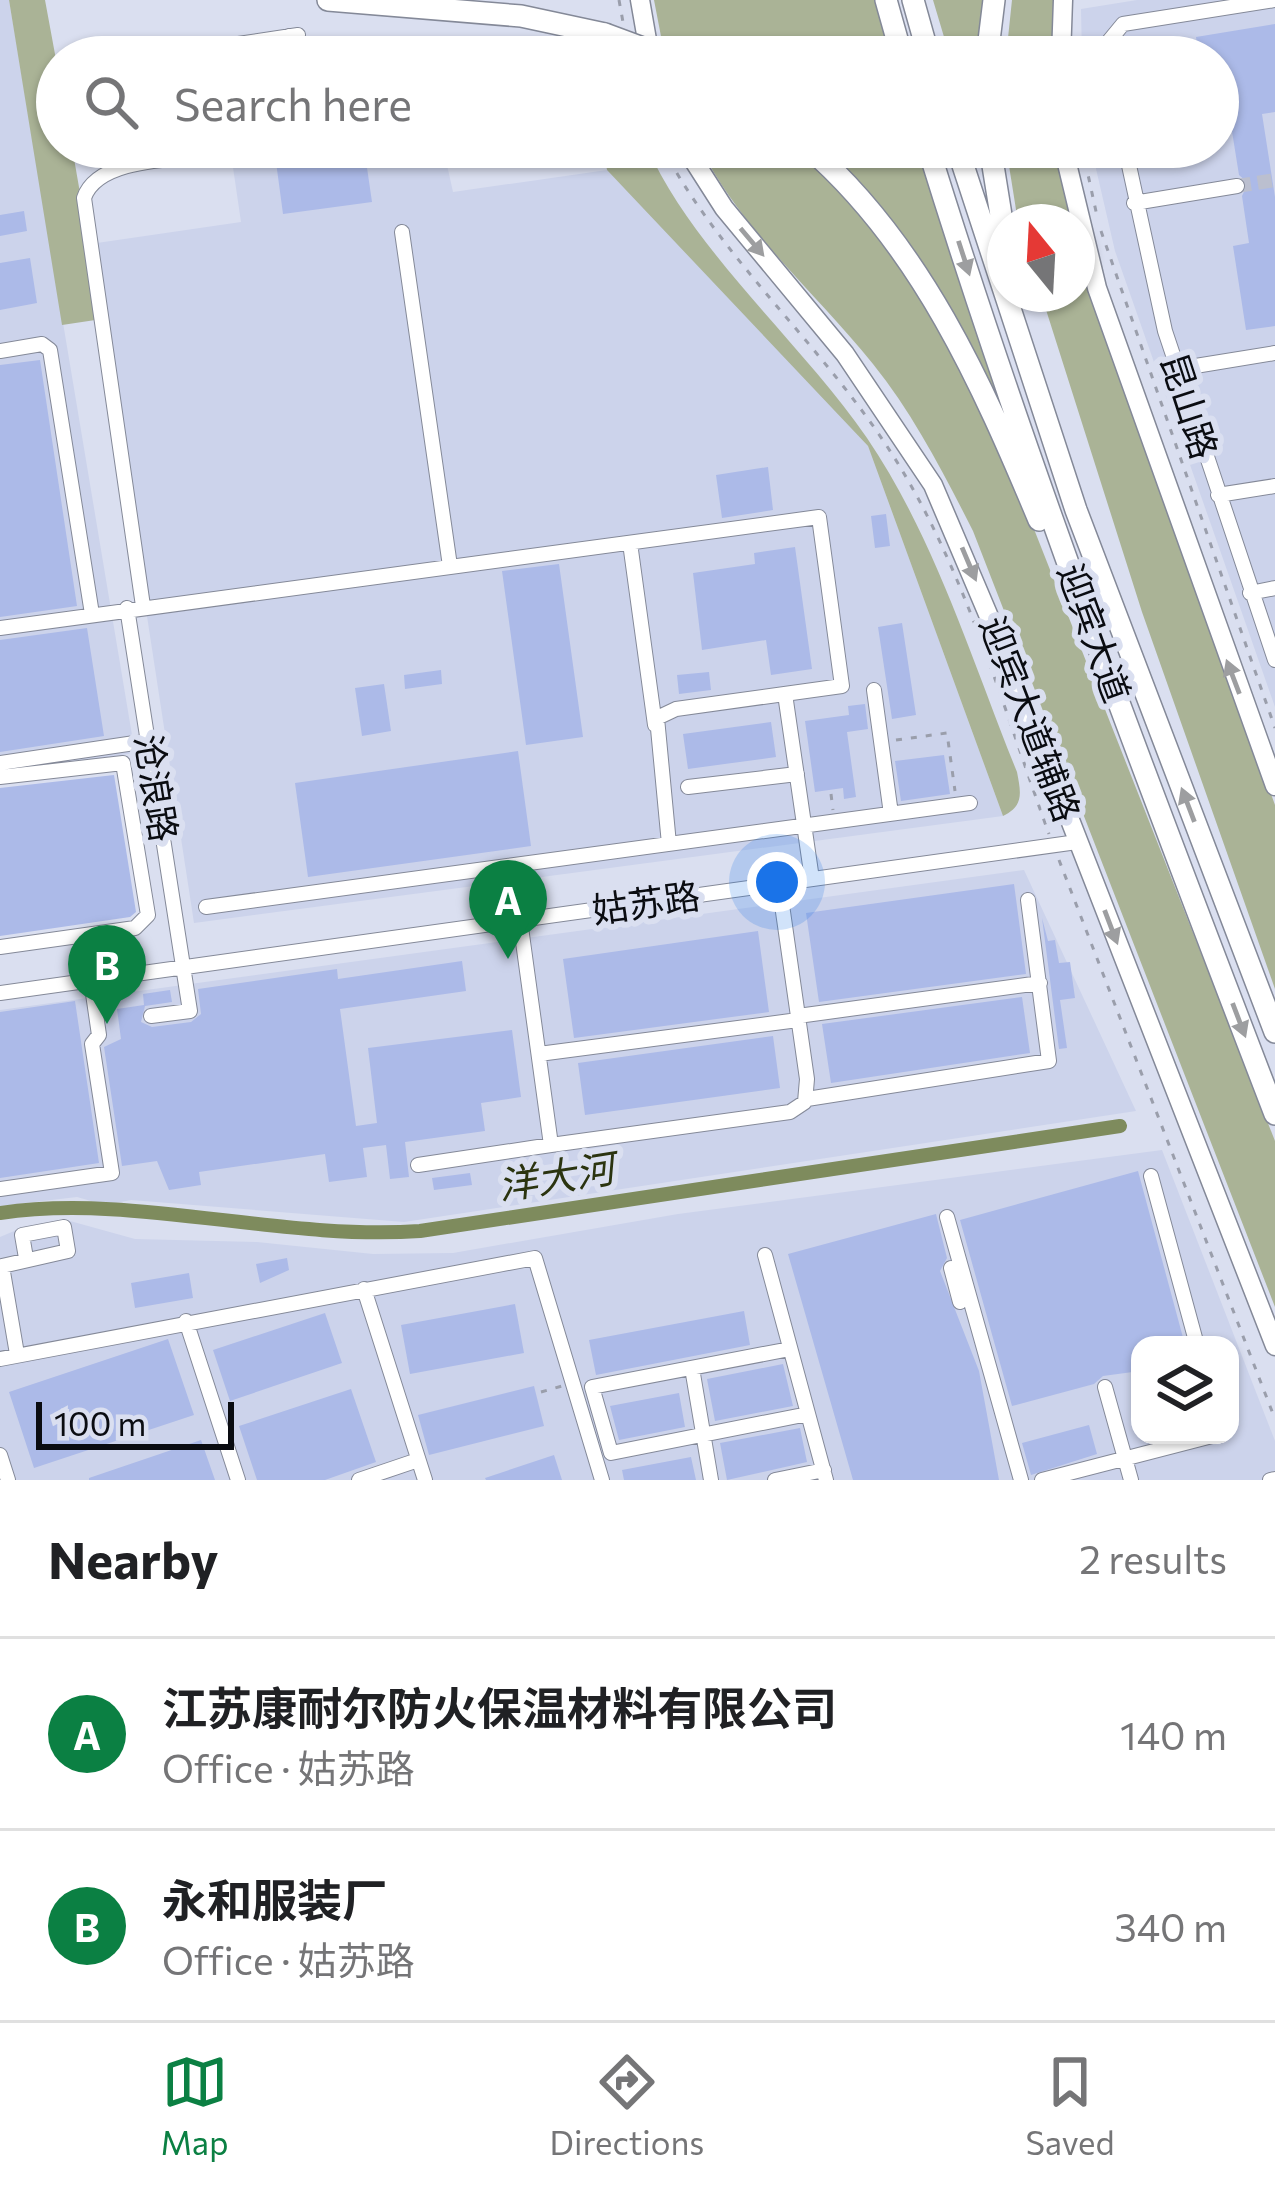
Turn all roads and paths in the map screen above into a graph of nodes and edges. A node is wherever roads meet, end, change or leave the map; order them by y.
1 (328, 0) edge
2 (640, 0) edge
3 (886, 0) edge
4 (913, 0) edge
5 (994, 0) edge
6 (1063, 0) edge
7 (1275, 1) edge
8 (610, 36) edge
9 (646, 36) edge
10 (896, 36) edge
11 (923, 36) edge
12 (990, 36) edge
13 (1062, 36) edge
14 (1113, 36) edge
15 (135, 168) edge
16 (673, 168) edge
17 (698, 168) edge
18 (831, 168) edge
19 (935, 168) edge
20 (964, 168) edge
21 (993, 168) edge
22 (1068, 168) edge
23 (1087, 168) edge
24 (1128, 168) edge
25 (1237, 186) tunnel mouth
26 (1133, 202) junction
27 (999, 204) edge
28 (402, 232) dead end
29 (1023, 312) edge
30 (0, 351) edge
31 (1275, 353) edge
32 (1177, 369) junction
33 (1275, 486) edge
34 (1218, 495) junction
35 (1076, 510) junction
36 (630, 543) junction
37 (450, 566) junction
38 (1275, 588) edge
39 (1250, 593) junction
40 (135, 607) junction
41 (92, 614) junction
42 (0, 628) edge
43 (1275, 660) edge
44 (874, 690) dead end
45 (785, 694) junction
46 (655, 725) junction
47 (1275, 728) edge
48 (148, 740) junction
49 (881, 742) junction
50 (0, 763) edge
51 (796, 773) junction
52 (0, 777) edge
53 (1275, 786) edge
54 (688, 787) dead end
55 (1149, 787) junction
56 (963, 804) joint
57 (891, 814) junction
58 (804, 826) junction
59 (1077, 842) junction
60 (669, 844) junction
61 (1053, 845) junction
62 (812, 879) junction
63 (779, 884) junction
64 (1028, 900) dead end
65 (206, 907) dead end
66 (520, 920) junction
67 (0, 947) edge
68 (184, 968) junction
69 (91, 980) junction
70 (1040, 983) junction
71 (0, 993) edge
72 (151, 1016) dead end
73 (798, 1018) junction
74 (1275, 1032) edge
75 (538, 1054) junction
76 (807, 1099) junction
77 (1275, 1114) edge
78 (551, 1145) junction
79 (418, 1165) dead end
80 (1150, 1176) dead end
81 (0, 1189) edge
82 (947, 1217) dead end
83 (765, 1255) dead end
84 (26, 1258) dead end
85 (951, 1268) dead end
86 (364, 1289) junction
87 (186, 1321) junction
88 (1194, 1336) edge
89 (1275, 1346) edge
90 (790, 1349) junction
91 (17, 1354) junction
92 (0, 1359) edge
93 (692, 1368) junction
94 (573, 1383) junction
95 (1105, 1387) dead end
96 (541, 1392) dead end
97 (808, 1414) junction
98 (1275, 1419) edge
99 (704, 1435) junction
100 (1182, 1444) edge
101 (1125, 1459) junction
102 (418, 1460) junction
103 (825, 1475) edge
104 (238, 1480) edge
105 (359, 1480) edge
106 (425, 1480) edge
107 (602, 1480) edge
108 (711, 1480) edge
109 (775, 1480) edge
110 (1010, 1480) edge
111 (1021, 1480) edge
112 (1042, 1480) edge
113 (1131, 1480) edge

1 - 8 highway, bridge
2 - 9 main road
3 - 10 highway
4 - 11 highway
5 - 12 highway
6 - 13 main road
7 - 14 street
15 - 40 street, 沧浪路
16 - 61 path
17 -> 59 main road, 迎宾大道辅路
18 - 55 highway
19 -> 55 highway, 迎宾大道
20 - 35 highway, 迎宾大道
21 - 27 highway
53 -> 22 main road
23 - 47 path
24 - 26 street, 昆山路
25 - 26 street
26 - 32 street, 昆山路
28 - 37 street
29 - 35 highway
30 - 41 street
31 - 32 street
32 - 34 street, 昆山路
33 - 34 street
34 - 39 street, 昆山路
74 -> 35 highway, 迎宾大道
36 - 37 street
36 - 45 street
36 - 46 street
37 - 40 street
38 - 39 street
39 - 43 street, 昆山路
40 - 41 street
40 - 48 street, 沧浪路
41 - 42 street
44 - 49 street
45 - 46 street
45 - 51 street
46 - 60 street
48 - 50 street
48 - 68 street, 沧浪路
49 - 56 path
49 - 57 street
51 - 54 street
51 - 58 street
52 - 67 street
55 -> 77 highway, 迎宾大道
56 - 57 street
57 - 58 street
58 - 60 street
58 - 62 street
59 - 61 street, 姑苏路
59 -> 89 main road, 迎宾大道辅路
60 - 65 street
61 - 62 street, 姑苏路
61 - 98 path
62 - 63 street, 姑苏路
63 - 66 street, 姑苏路
63 - 73 street
64 - 70 street
66 - 68 street, 姑苏路
66 - 75 street
68 - 69 street, 姑苏路
68 - 72 street
69 - 71 street, 姑苏路
69 - 81 street
70 - 73 street
70 - 76 street
73 - 75 street
73 - 76 street
75 - 78 street
76 - 78 street
78 - 79 street
80 - 88 street
82 - 111 street
83 - 90 street
84 - 91 street
85 - 110 street
86 - 87 street
86 - 94 street
86 - 102 street
87 - 91 street
87 - 104 street
90 - 93 street
90 - 97 street
91 - 92 street
93 - 99 street
93 - 99 street
94 - 96 path
94 - 107 street
95 - 101 street
97 - 99 street
97 - 103 street
99 - 108 street
100 - 101 street
101 - 112 street
101 - 113 street
102 - 105 street
102 - 106 street
103 - 109 street

